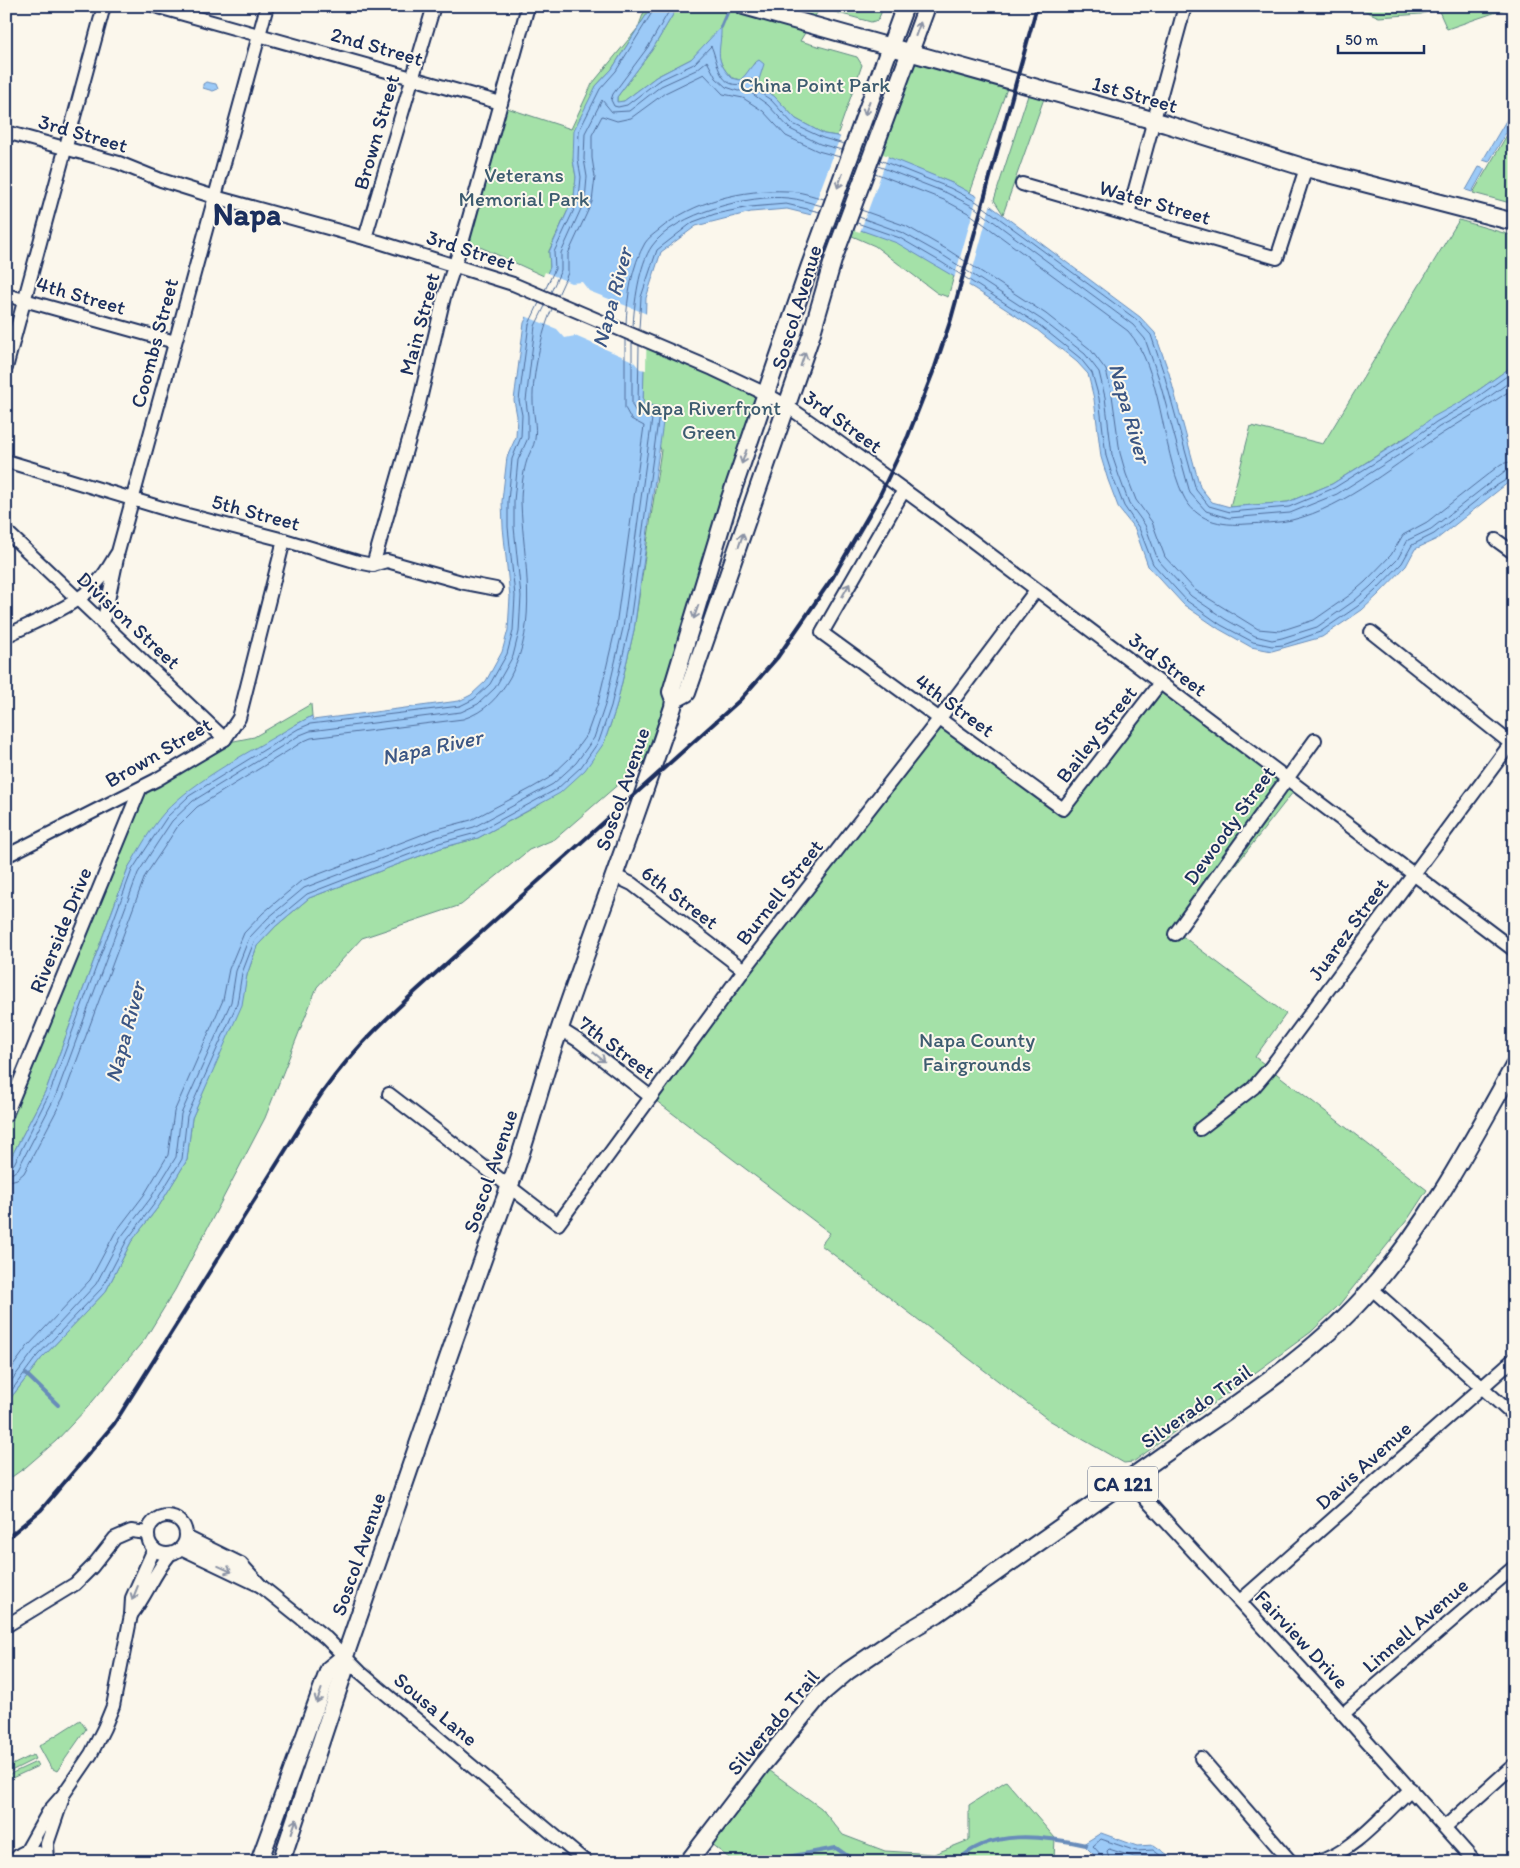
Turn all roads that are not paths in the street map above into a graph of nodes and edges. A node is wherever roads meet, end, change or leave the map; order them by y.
1 (104, 6) edge
2 (155, 6) edge
3 (267, 6) edge
4 (528, 6) edge
5 (744, 6) edge
6 (905, 6) edge
7 (927, 6) edge
8 (1185, 6) edge
9 (433, 9) dead end
10 (259, 34) junction
11 (890, 47) junction
12 (910, 53) junction
13 (413, 76) junction
14 (501, 103) junction
15 (1153, 121) junction
16 (6, 132) edge
17 (65, 147) junction
18 (1306, 168) junction
19 (1022, 184) dead end
20 (215, 197) junction
21 (1128, 215) junction
22 (1514, 222) edge
23 (365, 238) junction
24 (455, 265) junction
25 (6, 295) edge
26 (26, 300) junction
27 (175, 342) junction
28 (6, 368) edge
29 (766, 394) junction
30 (787, 406) junction
31 (6, 462) edge
32 (904, 490) junction
33 (133, 499) junction
34 (6, 531) edge
35 (284, 540) junction
36 (1496, 540) dead end
37 (118, 552) junction
38 (1514, 553) edge
39 (373, 565) junction
40 (496, 589) dead end
41 (1036, 590) junction
42 (76, 599) junction
43 (103, 624) junction
44 (1371, 632) dead end
45 (6, 636) edge
46 (1160, 683) junction
47 (674, 700) junction
48 (940, 718) junction
49 (224, 739) junction
50 (1315, 740) dead end
51 (1513, 743) edge
52 (1288, 779) junction
53 (140, 789) junction
54 (1064, 809) joint
55 (6, 856) edge
56 (1413, 875) junction
57 (615, 876) junction
58 (1174, 934) dead end
59 (1514, 950) edge
60 (744, 970) junction
61 (560, 1029) junction
62 (1514, 1066) edge
63 (389, 1094) dead end
64 (651, 1097) junction
65 (6, 1115) edge
66 (1200, 1129) dead end
67 (510, 1185) junction
68 (1372, 1289) junction
69 (1514, 1359) edge
70 (1482, 1386) junction
71 (1514, 1416) edge
72 (1128, 1480) junction
73 (148, 1533) junction
74 (179, 1546) junction
75 (154, 1548) junction
76 (1514, 1567) edge
77 (1240, 1601) junction
78 (130, 1615) junction
79 (6, 1626) edge
80 (345, 1656) junction
81 (1343, 1714) junction
82 (1201, 1758) dead end
83 (1514, 1765) edge
84 (1411, 1789) junction
85 (63, 1795) junction
86 (1445, 1827) junction
87 (6, 1854) edge
88 (20, 1855) edge
89 (49, 1862) edge
90 (260, 1862) edge
91 (281, 1862) edge
92 (586, 1862) edge
93 (688, 1862) edge
94 (1292, 1862) edge
95 (1316, 1862) edge
96 (1475, 1862) edge

1 - 17 street
2 - 10 street, 2nd Street
3 - 10 street, Coombs Street
4 - 14 street, Main Street
5 - 11 main road, 1st Street
6 - 11 main road, Soscol Avenue
12 -> 7 main road, Soscol Avenue
8 - 15 street
9 - 13 street, Brown Street
10 - 13 street, 2nd Street
10 - 20 street, Coombs Street
11 - 12 main road, 1st Street
11 -> 29 main road, Soscol Avenue
12 - 15 main road, 1st Street
30 -> 12 main road, Soscol Avenue
13 - 14 street, 2nd Street
13 - 23 street, Brown Street
14 - 24 street, Main Street
15 - 18 main road, 1st Street
15 - 21 street
16 - 17 street, 3rd Street
17 - 20 street, 3rd Street
17 - 26 street
18 - 21 street, Water Street
18 - 22 main road, 1st Street
19 - 21 street, Water Street
20 - 23 street, 3rd Street
20 - 27 street, Coombs Street
23 - 24 street, 3rd Street
24 - 29 street, 3rd Street
24 - 39 street, Main Street
25 - 26 street, 4th Street
26 - 27 street, 4th Street
26 - 28 street
27 - 33 street, Coombs Street
29 - 30 street, 3rd Street
29 -> 47 main road, Soscol Avenue
30 - 32 street, 3rd Street
47 -> 30 main road, Soscol Avenue
31 - 33 street, 5th Street
32 - 41 street, 3rd Street
48 -> 32 street, 4th Street
33 - 35 street, 5th Street
33 - 37 street, Coombs Street
34 - 42 street, Division Street
35 - 39 street, 5th Street
35 - 49 street, Brown Street
36 - 38 street
37 - 42 street, Coombs Street
37 - 43 street
39 - 40 street, 5th Street
41 - 46 street, 3rd Street
41 - 48 street, Burnell Street
42 - 43 street, Division Street
42 - 45 street, Coombs Street
43 - 49 street, Division Street
44 - 51 street
46 - 52 street, 3rd Street
46 - 54 street, Bailey Street
47 - 57 main road, Soscol Avenue
48 - 54 street, 4th Street
48 - 60 street, Burnell Street
49 - 53 street, Brown Street
50 - 52 street, Dewoody Street
51 - 56 street, Juarez Street
52 - 56 street, 3rd Street
52 - 58 street, Dewoody Street
53 - 55 street, Brown Street
53 - 65 street, Riverside Drive
56 - 59 street, 3rd Street
56 - 66 street, Juarez Street
57 - 60 street, 6th Street
57 - 61 main road, Soscol Avenue
60 - 64 street, Burnell Street
61 -> 64 street, 7th Street
61 - 67 main road, Soscol Avenue
62 - 68 main road, Silverado Trail / CA 121
63 - 67 street
64 - 67 street, Burnell Street
67 - 80 main road, Soscol Avenue
68 - 70 street
68 - 72 main road, Silverado Trail / CA 121
69 - 70 street, Davis Avenue
70 - 71 street
70 - 77 street, Davis Avenue
72 - 77 street, Fairview Drive
72 - 93 main road, Silverado Trail / CA 121
73 - 74 street
73 - 75 street
73 - 79 street
74 - 75 street
74 - 78 street
74 - 80 street, Sousa Lane
75 -> 78 street
76 - 81 street, Linnell Avenue
77 - 81 street, Fairview Drive
78 - 85 street
80 -> 90 main road, Soscol Avenue
91 -> 80 main road, Soscol Avenue
80 - 92 street, Sousa Lane
81 - 84 street, Fairview Drive
82 - 94 street
83 - 86 street
84 - 86 street, Fairview Drive
84 - 95 street
85 - 88 street
85 - 89 street
86 - 96 street, Fairview Drive
87 - 88 street
88 - 89 street

